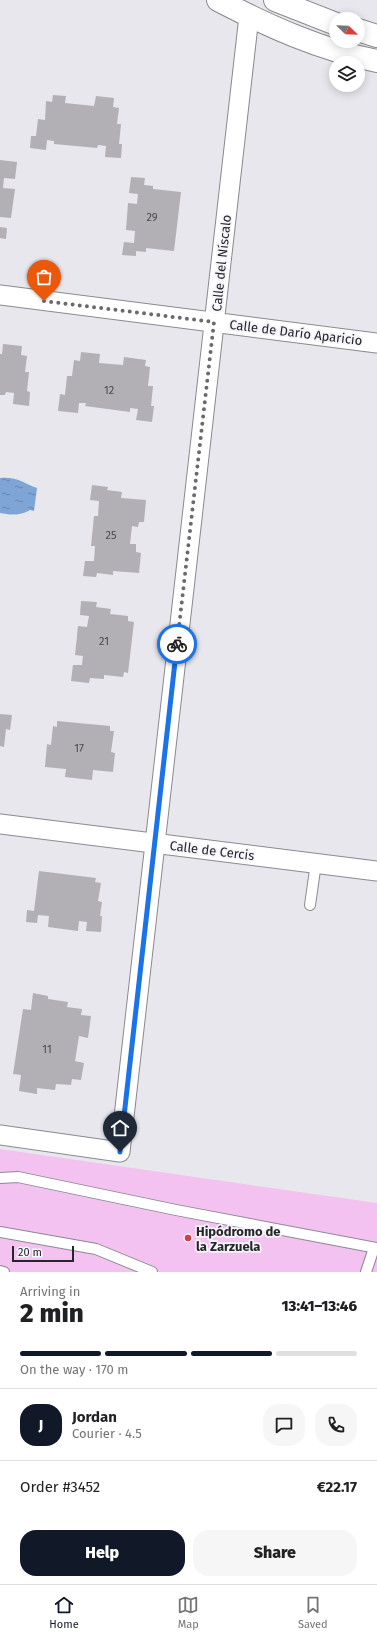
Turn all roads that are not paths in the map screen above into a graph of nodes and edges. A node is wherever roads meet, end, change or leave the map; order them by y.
1 (218, 0) edge
2 (275, 0) edge
3 (249, 16) junction
4 (329, 21) edge
5 (365, 32) edge
6 (377, 36) edge
7 (377, 61) edge
8 (0, 295) edge
9 (214, 322) junction
10 (377, 343) edge
11 (0, 824) edge
12 (155, 843) junction
13 (316, 863) junction
14 (377, 870) edge
15 (310, 905) dead end
16 (0, 1135) edge
17 (0, 1178) edge
18 (0, 1232) edge
19 (376, 1248) edge
20 (0, 1270) edge
21 (4, 1272) edge
22 (152, 1272) edge
23 (366, 1272) edge

1 - 3 street
2 - 4 street
3 - 7 street
3 - 9 street, Calle del Níscalo
5 - 6 street
8 - 9 street, Calle de Darío Aparicio
9 - 10 street, Calle de Darío Aparicio
9 - 12 street, Calle del Níscalo
11 - 12 street, Calle de Cercis
12 - 13 street, Calle de Cercis
12 - 16 street, Calle del Níscalo
13 - 14 street, Calle de Cercis
13 - 15 lane
17 - 19 lane
18 - 22 lane
19 - 23 lane
20 - 21 lane

